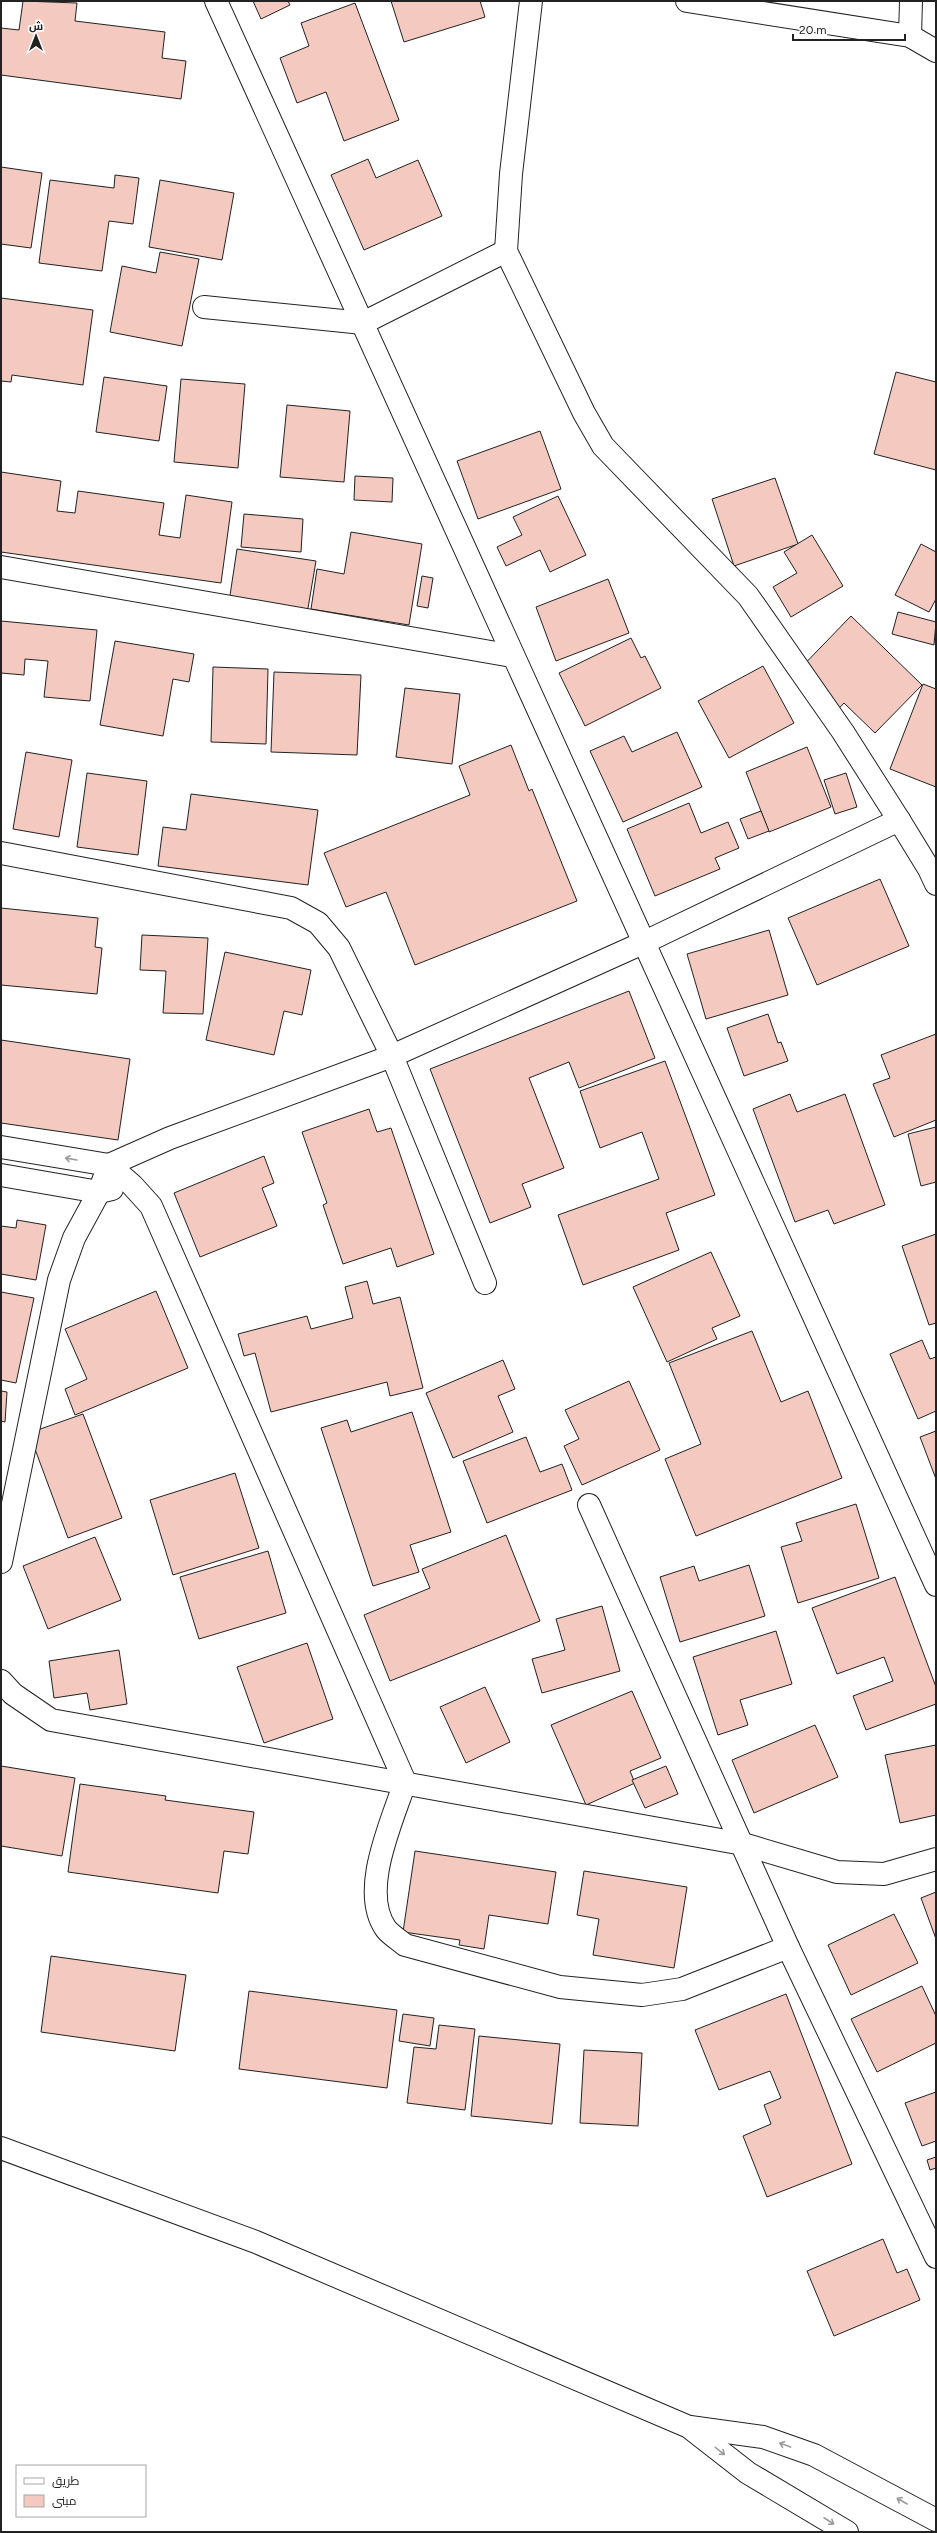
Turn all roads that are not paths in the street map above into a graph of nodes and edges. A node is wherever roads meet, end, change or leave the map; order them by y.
1 (216, 1) edge
2 (531, 1) edge
3 (687, 1) edge
4 (911, 1) edge
5 (910, 36) junction
6 (936, 51) edge
7 (506, 251) junction
8 (204, 307) dead end
9 (363, 323) junction
10 (1, 568) edge
11 (513, 656) junction
12 (899, 820) junction
13 (1, 853) edge
14 (934, 873) edge
15 (645, 942) junction
16 (392, 1056) junction
17 (1, 1147) edge
18 (109, 1165) junction
19 (1, 1175) edge
20 (132, 1185) junction
21 (99, 1192) junction
22 (485, 1283) dead end
23 (589, 1505) dead end
24 (1, 1562) edge
25 (936, 1585) edge
26 (1, 1681) edge
27 (404, 1782) junction
28 (743, 1844) junction
29 (936, 1859) edge
30 (788, 1947) junction
31 (1, 2148) edge
32 (936, 2257) edge
33 (689, 2427) junction
34 (936, 2520) edge
35 (846, 2532) edge

1 - 9 street
2 - 7 street
3 - 5 street
4 - 5 street
5 - 6 street
7 - 9 street
7 - 12 street
8 - 9 street
9 - 11 street
10 - 11 street
11 - 15 street
12 - 14 street
12 - 15 street
13 - 16 street
15 - 16 street
15 - 25 street
16 - 18 street
16 - 22 street
18 -> 17 street
18 - 20 street
18 - 21 street
19 - 21 street
20 - 21 street
20 - 27 street
21 - 24 street
23 - 28 street
26 - 27 street
27 - 28 street
27 - 30 street
28 - 29 street
28 - 30 street
30 - 32 street
31 - 33 street
34 -> 33 street
33 -> 35 street

